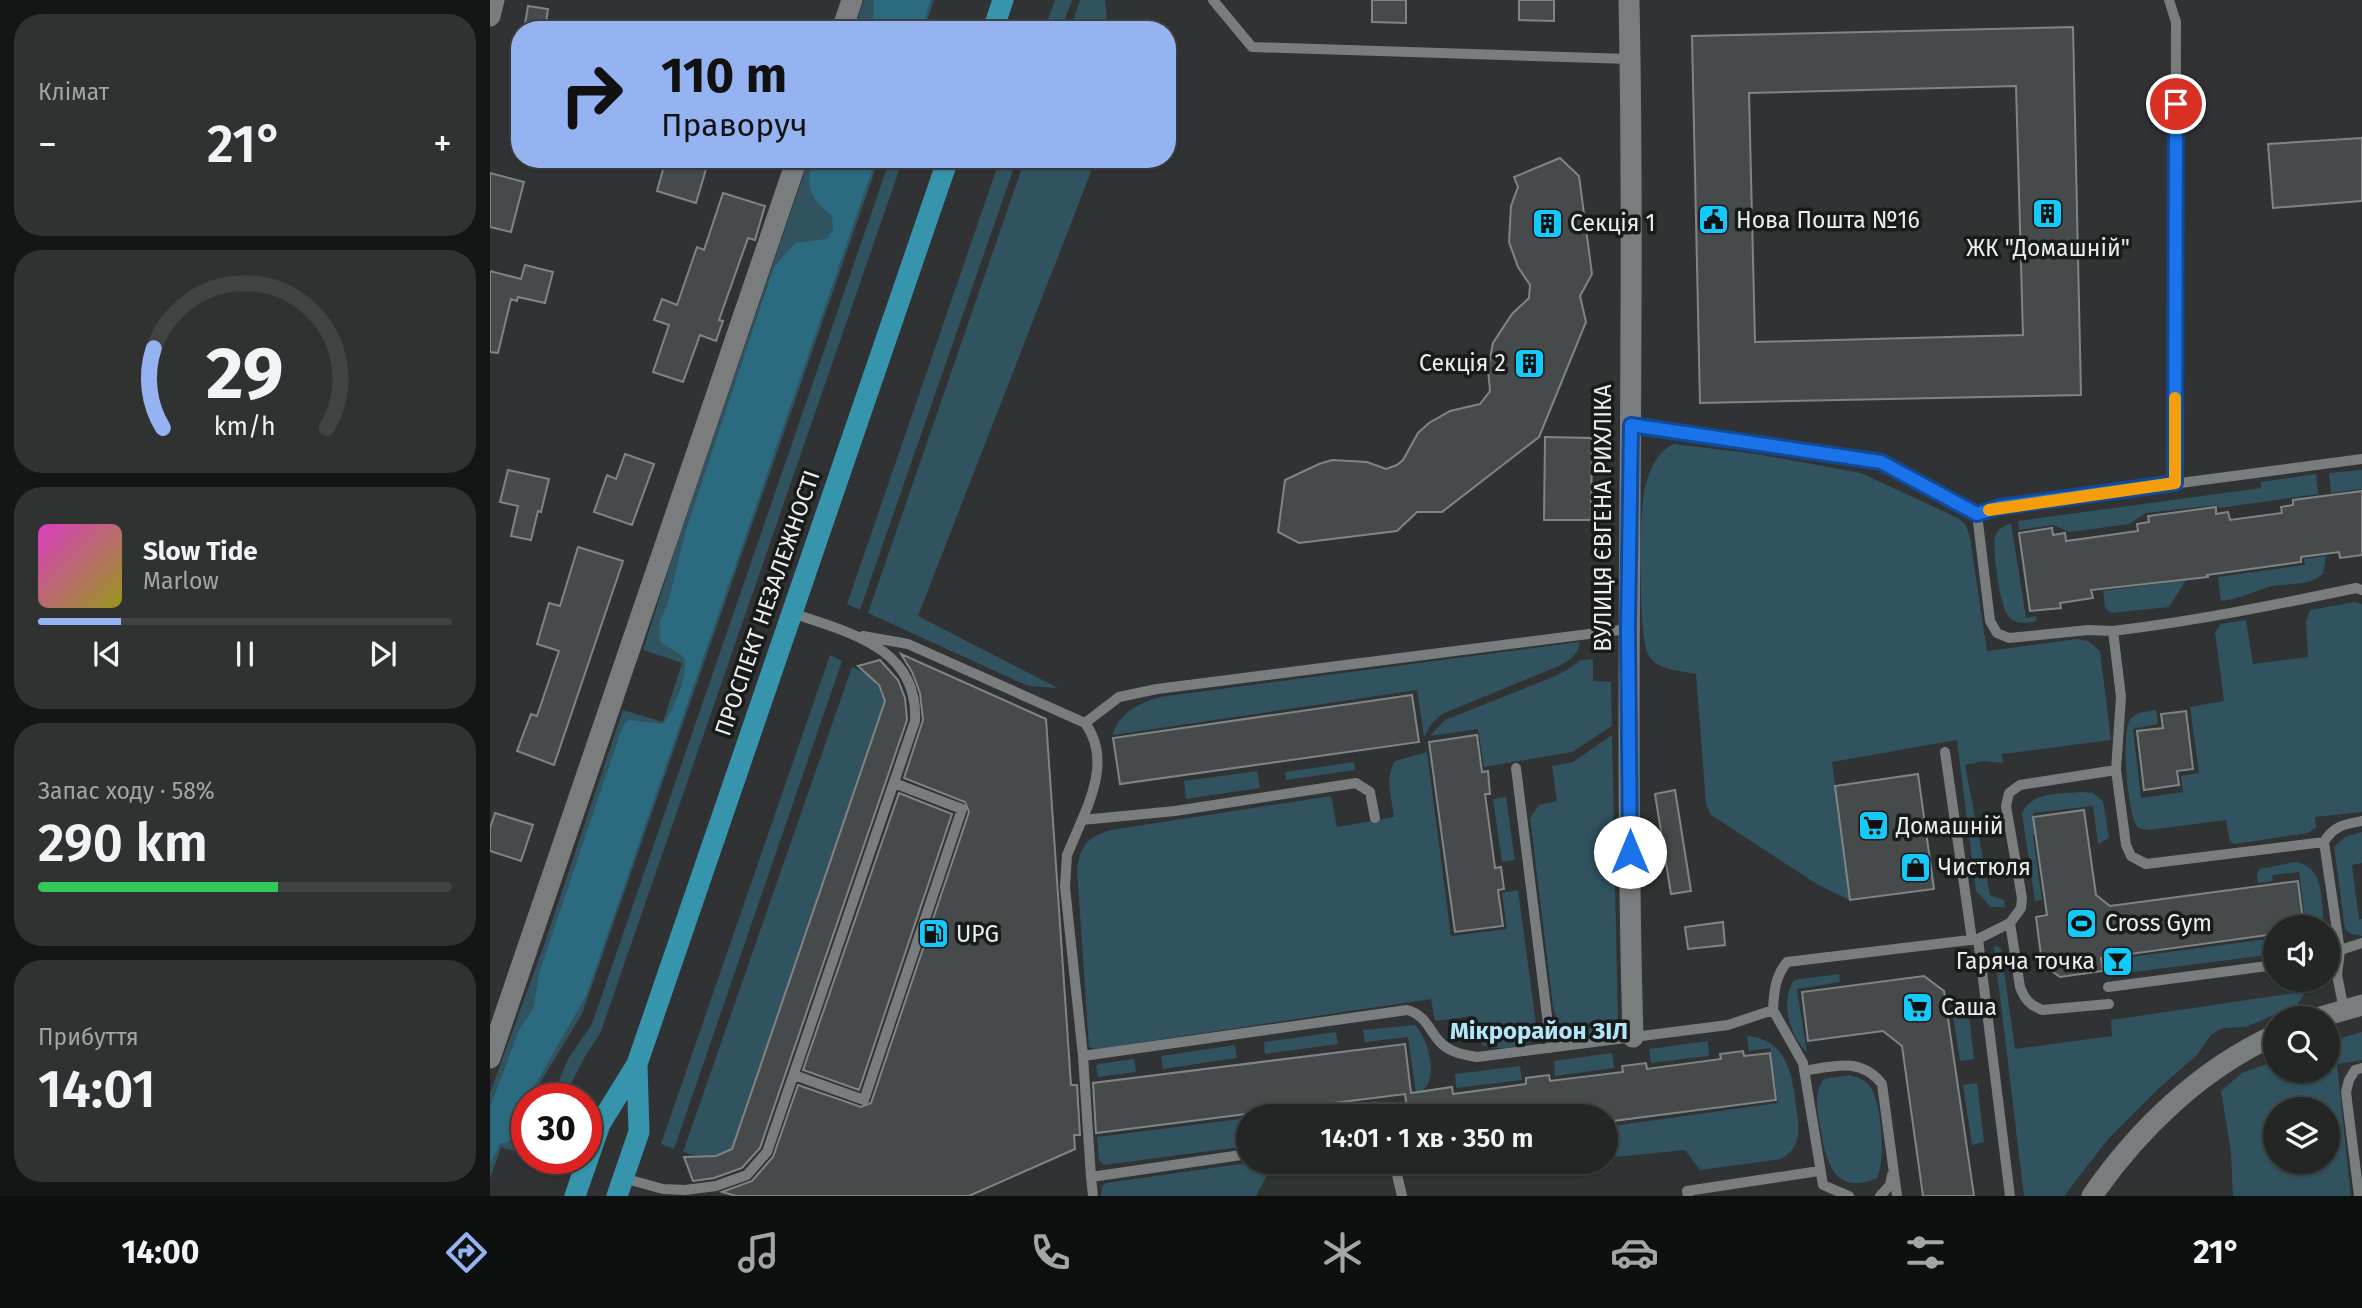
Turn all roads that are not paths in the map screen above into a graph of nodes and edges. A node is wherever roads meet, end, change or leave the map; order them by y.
1 (494, 0) edge
2 (852, 0) edge
3 (1003, 0) edge
4 (1213, 0) edge
5 (1629, 0) edge
6 (2169, 0) edge
7 (490, 16) edge
8 (845, 21) edge
9 (996, 21) edge
10 (1630, 59) junction
11 (794, 168) edge
12 (945, 168) edge
13 (1631, 425) junction
14 (2362, 459) edge
15 (2175, 483) junction
16 (1977, 514) junction
17 (2362, 590) edge
18 (792, 612) junction
19 (1628, 629) junction
20 (2113, 631) junction
21 (856, 635) junction
22 (1085, 723) junction
23 (1945, 752) dead end
24 (1516, 768) dead end
25 (2116, 771) junction
26 (894, 783) junction
27 (1375, 818) dead end
28 (1082, 820) junction
29 (2362, 821) edge
30 (2323, 842) junction
31 (2334, 915) edge
32 (2010, 923) junction
33 (1975, 939) junction
34 (2362, 943) edge
35 (2340, 951) edge
36 (2263, 967) edge
37 (2340, 981) edge
38 (2108, 987) dead end
39 (2109, 1004) dead end
40 (2353, 1008) edge
41 (1773, 1010) junction
42 (1633, 1037) junction
43 (2263, 1041) edge
44 (1551, 1048) junction
45 (1083, 1056) junction
46 (490, 1058) edge
47 (637, 1064) junction
48 (2362, 1068) edge
49 (1804, 1071) junction
50 (794, 1075) junction
51 (1236, 1156) edge
52 (1893, 1168) junction
53 (1819, 1171) junction
54 (1397, 1174) edge
55 (1091, 1177) junction
56 (620, 1187) edge
57 (685, 1190) junction
58 (1824, 1190) edge
59 (575, 1196) edge
60 (706, 1196) edge
61 (1093, 1196) edge
62 (1402, 1196) edge
63 (1688, 1196) edge
64 (1849, 1196) edge
65 (1880, 1196) edge
66 (1897, 1196) edge
67 (2010, 1196) edge
68 (2092, 1196) edge
69 (2359, 1196) edge

1 - 7 street
2 - 8 street
3 - 9 main road
4 - 10 lane
5 - 10 street, ВУЛИЦЯ ЄВГЕНА РИХЛІКА
6 - 15 lane
10 - 13 street, ВУЛИЦЯ ЄВГЕНА РИХЛІКА
11 - 46 street
12 - 18 main road, ПРОСПЕКТ НЕЗАЛЕЖНОСТІ
13 - 16 lane
13 - 19 street, ВУЛИЦЯ ЄВГЕНА РИХЛІКА
14 - 15 lane
15 - 16 lane
16 - 20 lane
17 - 20 lane
18 - 21 lane
18 - 47 main road, ПРОСПЕКТ НЕЗАЛЕЖНОСТІ
19 - 22 lane
19 - 42 street, ВУЛИЦЯ ЄВГЕНА РИХЛІКА
20 - 25 lane
21 - 22 lane
21 - 26 lane
22 - 28 lane
23 - 33 lane
24 - 44 lane
25 - 30 lane
25 - 32 lane
26 - 50 lane
26 - 50 lane
27 - 28 lane
28 - 45 lane
29 - 30 lane
30 - 31 lane
32 - 33 lane
32 - 39 lane
33 - 41 lane
33 - 67 lane
34 - 35 lane
36 - 38 lane
37 - 40 lane
41 - 42 lane
41 - 49 lane
42 - 44 lane
43 - 68 street
44 - 45 lane
45 - 55 lane
47 - 56 main road, ПРОСПЕКТ НЕЗАЛЕЖНОСТІ
47 - 59 main road, ПРОСПЕКТ НЕЗАЛЕЖНОСТІ
48 - 69 lane
49 - 52 lane
49 - 53 lane
50 - 57 lane
51 - 55 lane
52 - 65 lane
52 - 66 lane
53 - 58 lane
53 - 63 lane
54 - 62 lane
55 - 61 lane
56 - 57 lane
57 - 60 lane
58 - 64 lane

